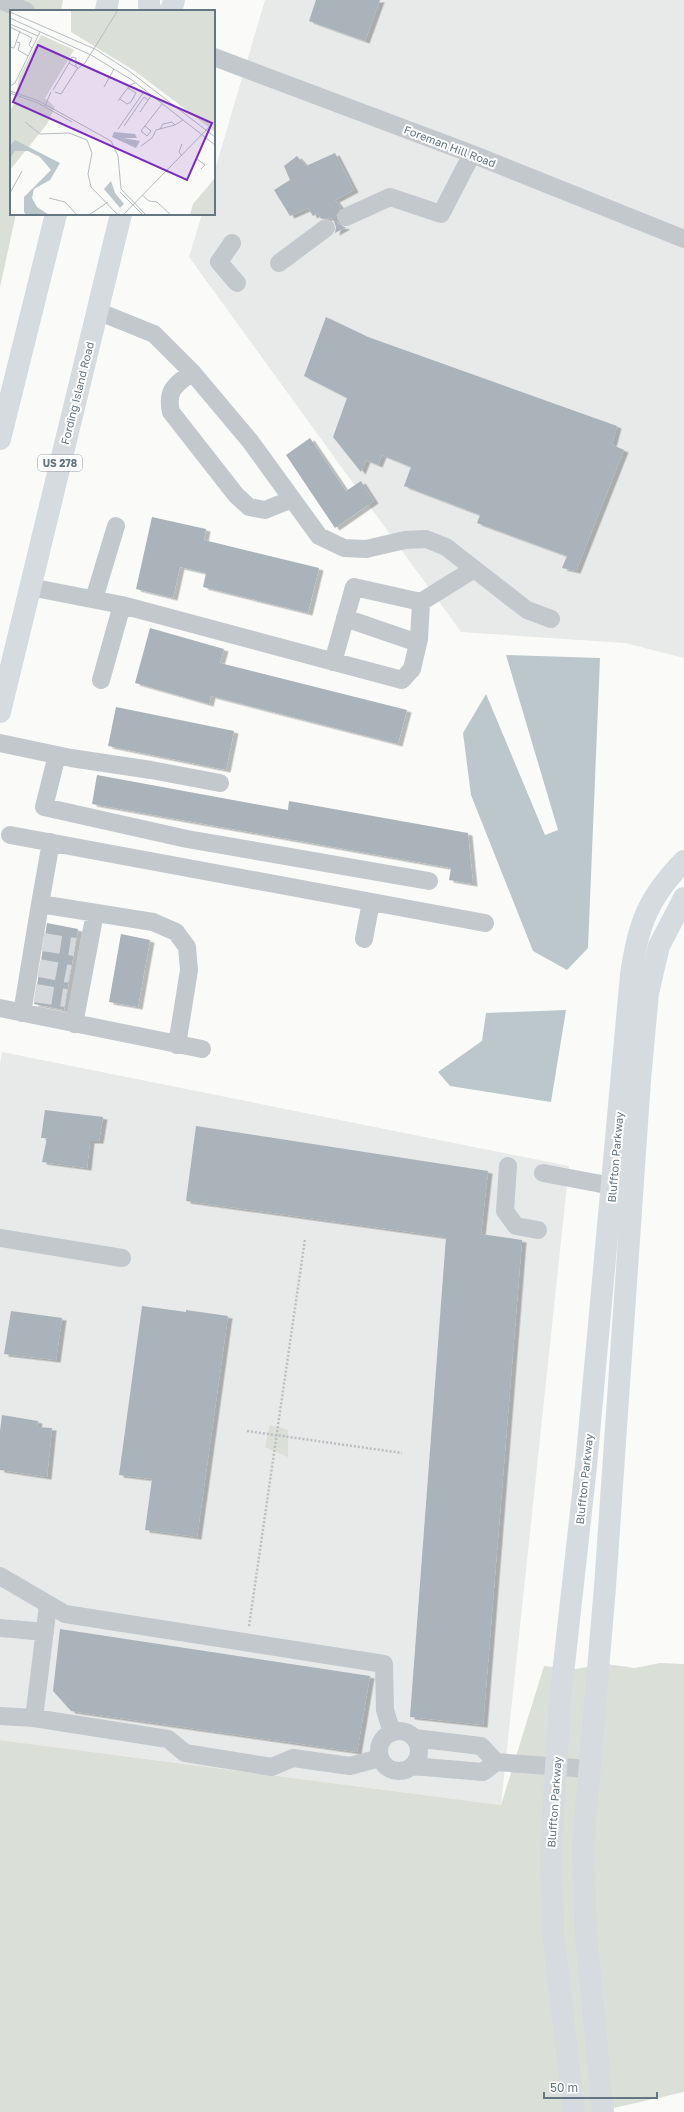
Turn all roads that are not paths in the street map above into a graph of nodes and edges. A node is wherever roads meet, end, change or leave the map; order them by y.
1 (0, 0) edge
2 (108, 0) edge
3 (149, 0) edge
4 (174, 0) edge
5 (24, 10) edge
6 (106, 10) edge
7 (151, 10) edge
8 (171, 10) edge
9 (215, 57) edge
10 (472, 154) junction
11 (56, 215) edge
12 (106, 215) edge
13 (120, 215) edge
14 (346, 217) dead end
15 (326, 228) dead end
16 (684, 239) edge
17 (232, 243) dead end
18 (278, 263) dead end
19 (237, 283) dead end
20 (97, 311) junction
21 (192, 372) junction
22 (81, 376) junction
23 (0, 440) edge
24 (292, 499) junction
25 (116, 526) dead end
26 (474, 569) junction
27 (30, 587) junction
28 (94, 599) junction
29 (421, 602) junction
30 (122, 605) junction
31 (345, 618) junction
32 (551, 619) dead end
33 (418, 643) junction
34 (333, 662) junction
35 (101, 680) dead end
36 (0, 712) edge
37 (0, 743) edge
38 (57, 755) junction
39 (220, 783) dead end
40 (3, 834) edge
41 (51, 842) junction
42 (684, 861) edge
43 (428, 881) dead end
44 (684, 898) edge
45 (371, 902) junction
46 (40, 904) junction
47 (95, 913) junction
48 (485, 923) dead end
49 (364, 939) dead end
50 (0, 1008) edge
51 (22, 1013) junction
52 (74, 1024) junction
53 (177, 1045) junction
54 (202, 1049) dead end
55 (508, 1166) dead end
56 (542, 1173) dead end
57 (612, 1186) junction
58 (538, 1230) dead end
59 (0, 1238) edge
60 (122, 1258) dead end
61 (0, 1576) edge
62 (48, 1605) junction
63 (0, 1628) edge
64 (45, 1632) junction
65 (0, 1716) edge
66 (34, 1718) junction
67 (392, 1733) junction
68 (414, 1738) junction
69 (380, 1758) junction
70 (496, 1762) junction
71 (412, 1766) junction
72 (556, 1767) junction
73 (589, 1769) junction
74 (574, 2112) edge
75 (603, 2112) edge

1 - 5 street
2 - 6 main road
3 - 7 main road
4 - 8 main road
9 - 10 street, Foreman Hill Road
10 - 14 street
10 - 16 street, Foreman Hill Road
11 - 23 main road
12 - 22 main road
13 - 20 main road, Fording Island Road / US 278
15 - 18 street
17 - 19 street
20 - 21 street
20 - 22 main road, Fording Island Road / US 278
21 - 24 street
21 - 24 street
22 - 27 main road, Fording Island Road / US 278
24 - 26 street
25 - 28 street
26 - 29 street
26 - 32 street
27 - 28 street
27 - 36 main road, Fording Island Road / US 278
28 - 30 street
29 - 31 street
29 - 33 street
30 - 34 street
30 - 35 street
31 - 33 street
31 - 34 street
33 - 34 street
37 - 38 street
38 - 39 street
38 - 43 street
40 - 41 street
41 - 45 street
41 - 46 street
42 - 57 main road, Bluffton Parkway
44 - 73 main road, Bluffton Parkway
45 - 48 street
45 - 49 street
46 - 47 street
46 - 51 street
47 - 52 street
47 - 53 street
50 - 51 street
51 - 52 street
52 - 53 street
53 - 54 street
55 - 58 street
56 - 57 street
57 - 72 main road, Bluffton Parkway
59 - 60 street
61 - 62 street
62 - 64 street
62 - 67 street
63 - 64 street
64 - 66 street
65 - 66 street
66 - 69 street
67 - 68 street
67 - 69 street
68 - 70 street
68 - 71 street
69 - 71 street
70 - 71 street
70 - 72 street
72 - 73 street
72 - 74 main road, Bluffton Parkway
73 - 75 main road, Bluffton Parkway

